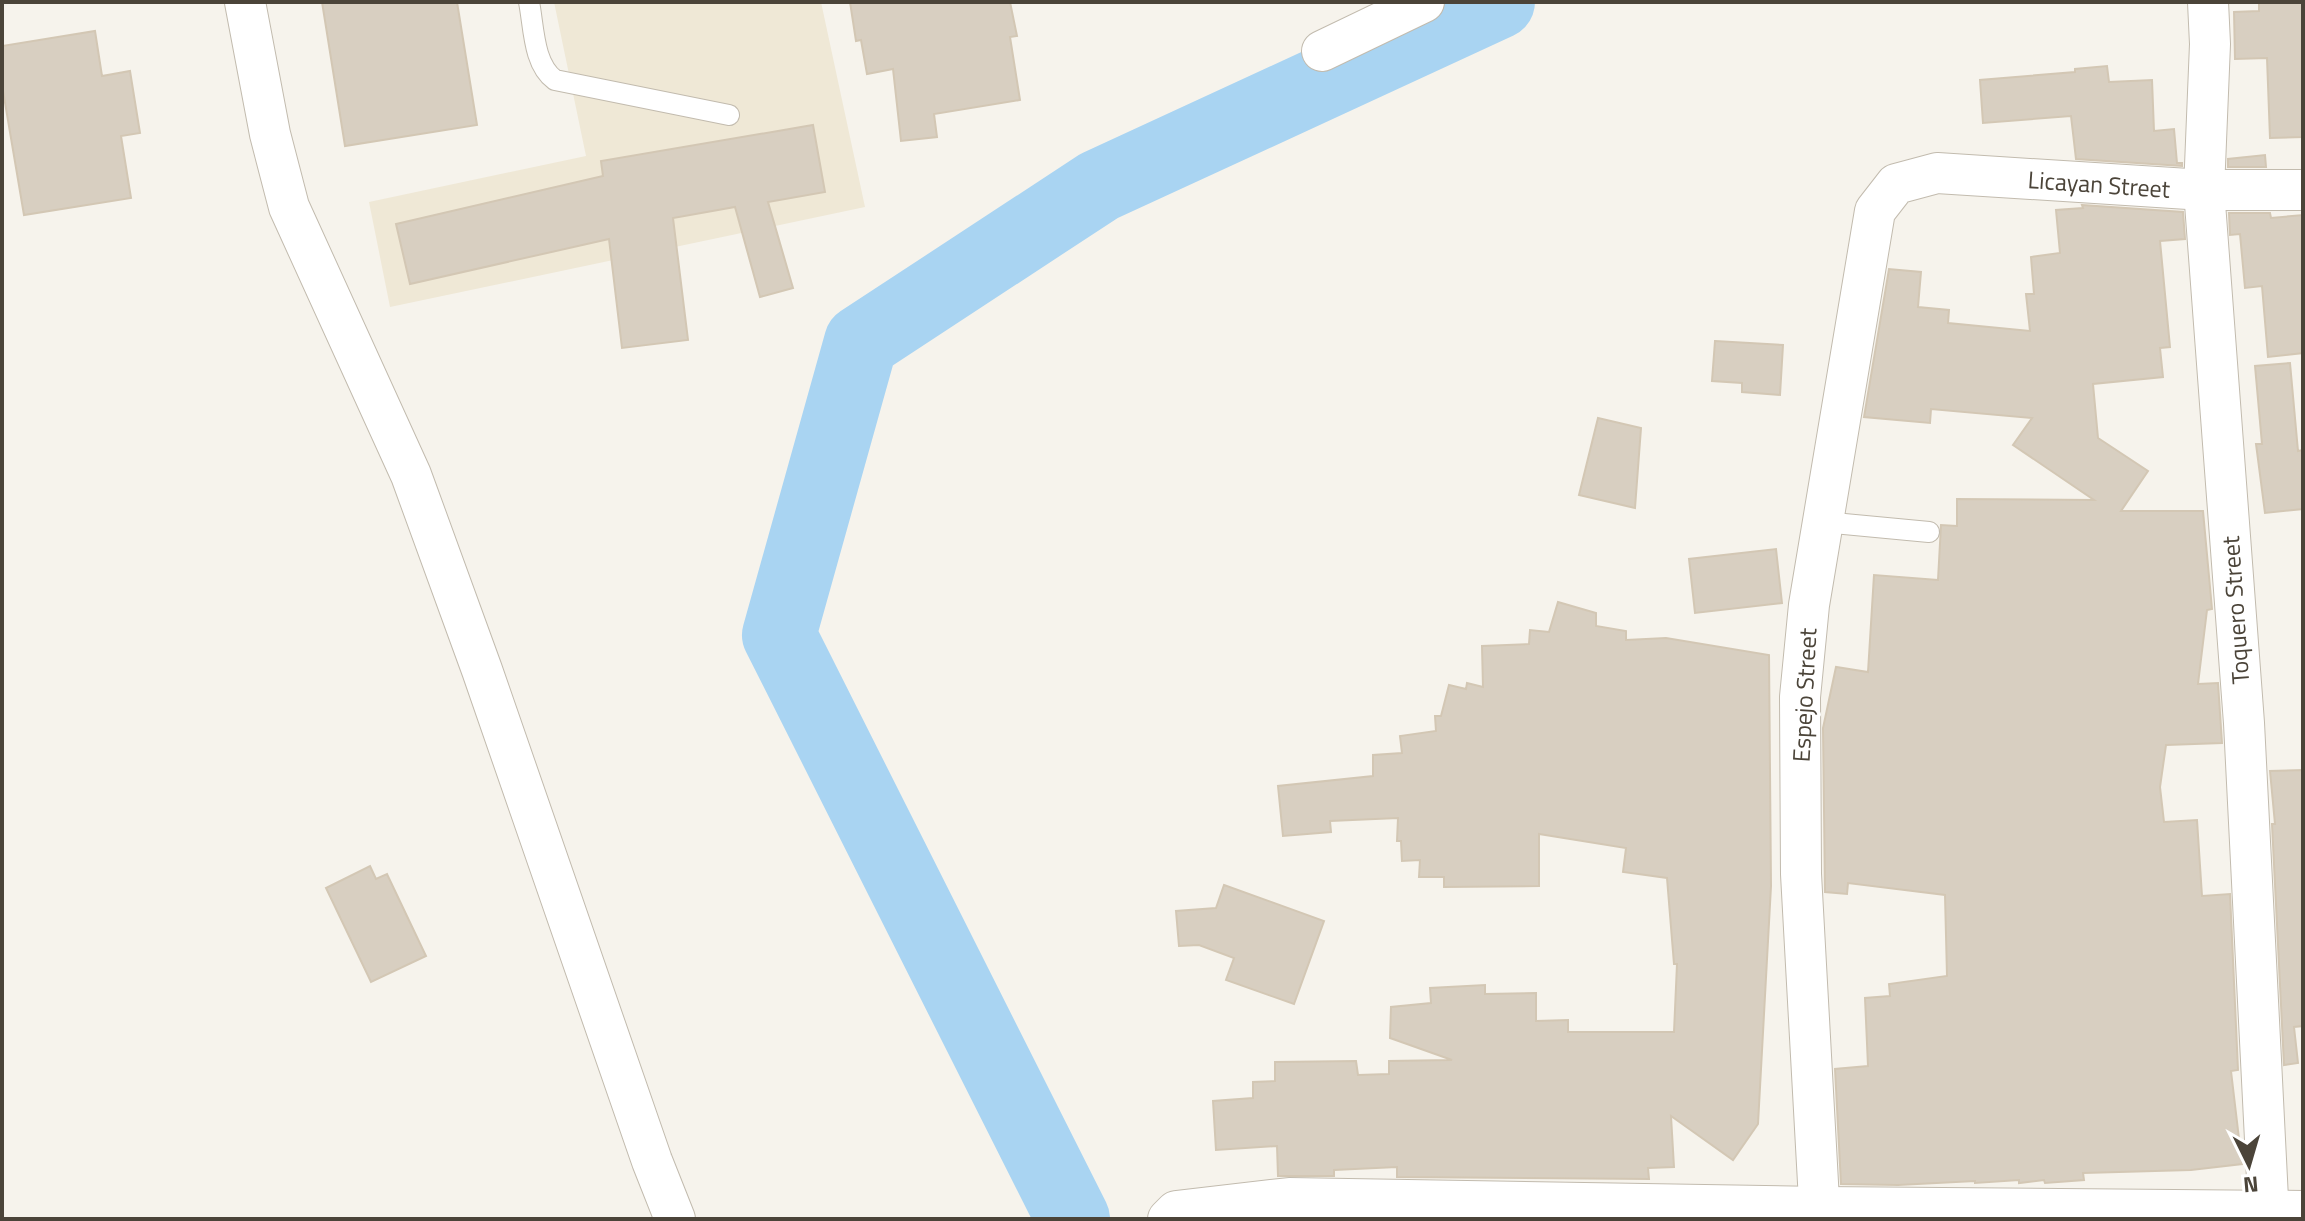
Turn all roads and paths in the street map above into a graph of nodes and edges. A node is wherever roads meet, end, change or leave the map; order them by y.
1 (245, 2) edge
2 (529, 2) edge
3 (1424, 2) edge
4 (2208, 2) edge
5 (1322, 51) dead end
6 (729, 115) dead end
7 (1896, 184) joint
8 (2204, 190) junction
9 (2303, 190) edge
10 (1823, 522) junction
11 (1929, 532) dead end
12 (1820, 1213) edge
13 (2280, 1213) edge
14 (675, 1219) edge
15 (1168, 1219) edge

1 - 14 street
2 - 6 lane
3 - 5 street
4 - 8 street, Toquero Street
7 - 8 street, Licayan Street
7 - 10 street, Espejo Street
8 - 9 street, Licayan Street
8 - 13 street, Toquero Street
10 - 11 lane
10 - 12 street, Espejo Street
12 - 13 street
12 - 15 street

